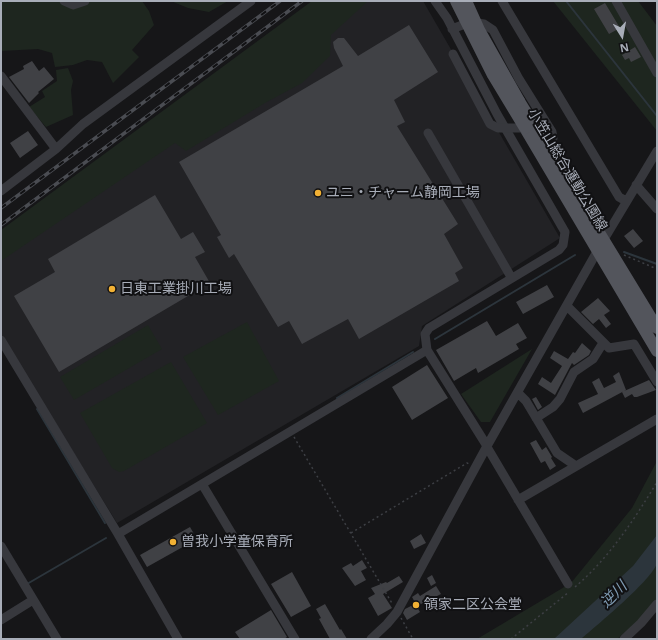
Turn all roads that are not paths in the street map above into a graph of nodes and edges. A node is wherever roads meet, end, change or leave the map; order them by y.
1 (64, 1) edge
2 (85, 1) edge
3 (251, 1) edge
4 (435, 1) edge
5 (456, 1) edge
6 (466, 1) edge
7 (502, 1) edge
8 (616, 1) edge
9 (452, 29) junction
10 (458, 40) junction
11 (657, 73) edge
12 (1, 76) edge
13 (525, 128) junction
14 (428, 133) dead end
15 (56, 149) junction
16 (550, 151) junction
17 (657, 151) edge
18 (636, 185) junction
19 (1, 191) edge
20 (626, 201) junction
21 (657, 209) edge
22 (601, 246) junction
23 (511, 277) junction
24 (567, 306) junction
25 (657, 328) edge
26 (1, 340) edge
27 (603, 343) junction
28 (427, 350) junction
29 (657, 351) edge
30 (657, 382) edge
31 (518, 393) junction
32 (536, 418) junction
33 (657, 419) edge
34 (487, 447) junction
35 (576, 466) junction
36 (202, 484) junction
37 (518, 500) junction
38 (118, 534) junction
39 (1, 546) edge
40 (568, 584) dead end
41 (33, 600) junction
42 (657, 604) edge
43 (1, 620) edge
44 (57, 639) edge
45 (178, 639) edge
46 (295, 639) edge
47 (370, 639) edge
48 (624, 639) edge

1 - 2 street
3 - 15 street
4 - 9 street
5 - 13 main road, 小笠山総合運動公園線, bridge
6 - 16 main road, 小笠山総合運動公園線, bridge
7 - 20 street
8 - 11 street
9 - 10 street
9 - 16 street
10 - 13 street, bridge
10 - 23 street
12 - 15 street
13 - 22 main road, 小笠山総合運動公園線
14 - 23 street
15 - 19 street
16 - 22 main road, 小笠山総合運動公園線
17 - 18 street
18 - 20 street
18 - 21 street
20 - 22 street
22 - 24 street
22 - 25 main road, 小笠山総合運動公園線
22 - 29 main road, 小笠山総合運動公園線
23 - 28 street
24 - 27 street
24 - 31 street
26 - 38 street
27 - 30 street
27 - 32 street
28 - 34 street
28 - 36 street
31 - 32 street
31 - 34 street
32 - 35 street
33 - 35 street
34 - 37 street
34 - 47 street
35 - 37 street
36 - 38 street
36 - 46 street
37 - 40 street
38 - 45 street
39 - 41 street
41 - 43 street
41 - 44 street
42 - 48 street

